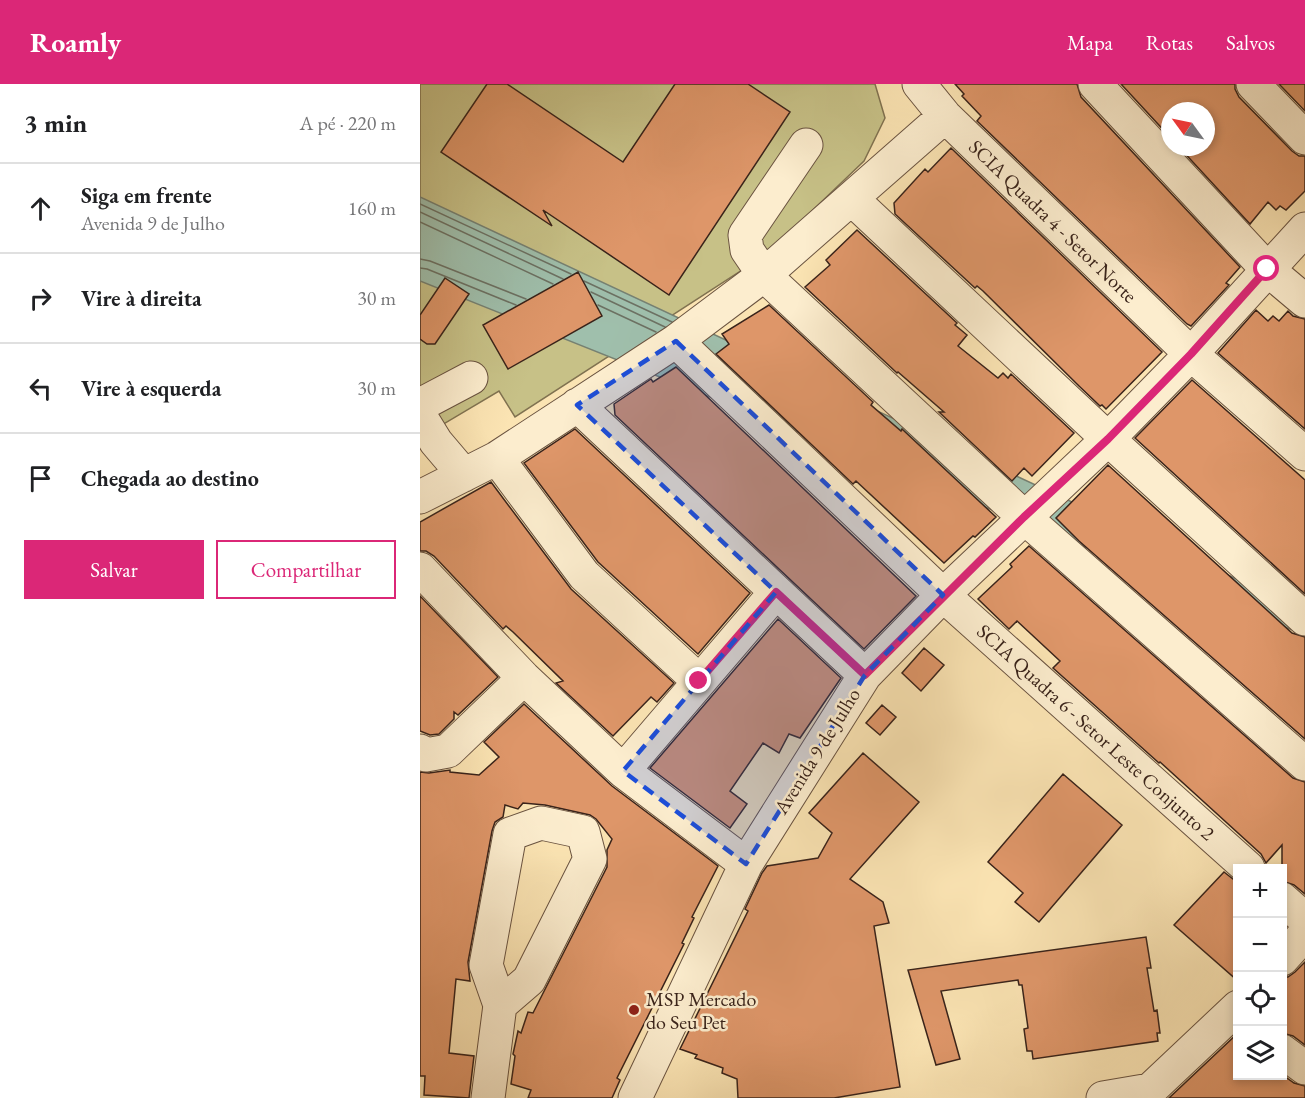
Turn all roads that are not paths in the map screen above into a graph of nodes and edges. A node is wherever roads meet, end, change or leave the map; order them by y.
1 (919, 84) edge
2 (1095, 84) edge
3 (1253, 84) edge
4 (945, 116) junction
5 (1305, 138) edge
6 (806, 145) dead end
7 (852, 199) junction
8 (1305, 229) edge
9 (1267, 269) junction
10 (764, 276) junction
11 (1305, 302) edge
12 (676, 341) junction
13 (1191, 354) junction
14 (471, 378) dead end
15 (420, 405) edge
16 (577, 405) junction
17 (420, 416) edge
18 (1108, 439) junction
19 (1305, 454) edge
20 (497, 458) junction
21 (464, 475) junction
22 (420, 497) edge
23 (1024, 517) junction
24 (420, 569) edge
25 (776, 592) junction
26 (943, 595) junction
27 (1305, 619) edge
28 (865, 675) junction
29 (524, 678) junction
30 (699, 681) junction
31 (420, 751) edge
32 (1305, 764) edge
33 (622, 771) junction
34 (746, 864) junction
35 (1244, 864) edge
36 (1287, 903) edge
37 (1305, 919) edge
38 (1305, 934) edge
39 (1287, 953) edge
40 (500, 1005) junction
41 (1233, 1015) edge
42 (1287, 1055) edge
43 (1305, 1068) edge
44 (1155, 1094) edge
45 (488, 1098) edge
46 (635, 1098) edge
47 (1103, 1098) edge

1 - 4 street, SCIA Quadra 4 - Setor Norte
2 - 9 street
3 - 5 street
4 - 7 street
4 - 13 street, SCIA Quadra 4 - Setor Norte
6 - 10 street
7 - 10 street
7 - 18 street
8 - 9 street, Avenida 9 de Julho
9 - 11 street
9 - 13 street, Avenida 9 de Julho
10 - 12 street
10 - 23 street
12 - 16 street
12 - 26 street, SCIA Quadra 6 - Setor Leste Conjunto 2
13 - 18 street, Avenida 9 de Julho
13 - 19 street, SCIA Quadra 4 - Setor Norte
14 - 15 street
16 - 20 street
16 - 25 street
17 - 21 street
18 - 23 street, Avenida 9 de Julho
18 - 27 street
20 - 21 street
20 - 30 street
21 - 22 street
23 - 26 street, Avenida 9 de Julho
23 - 32 street
24 - 29 street
25 - 28 street
25 - 30 street
26 - 28 street, Avenida 9 de Julho
26 - 35 street, SCIA Quadra 6 - Setor Leste Conjunto 2
28 - 34 street, Avenida 9 de Julho
29 - 31 street
29 - 33 street
30 - 33 street
33 - 34 street
34 - 46 street, Avenida 9 de Julho
36 - 37 street
38 - 39 street
40 - 40 street
40 - 45 street
41 - 44 street
42 - 43 street
44 - 47 street

